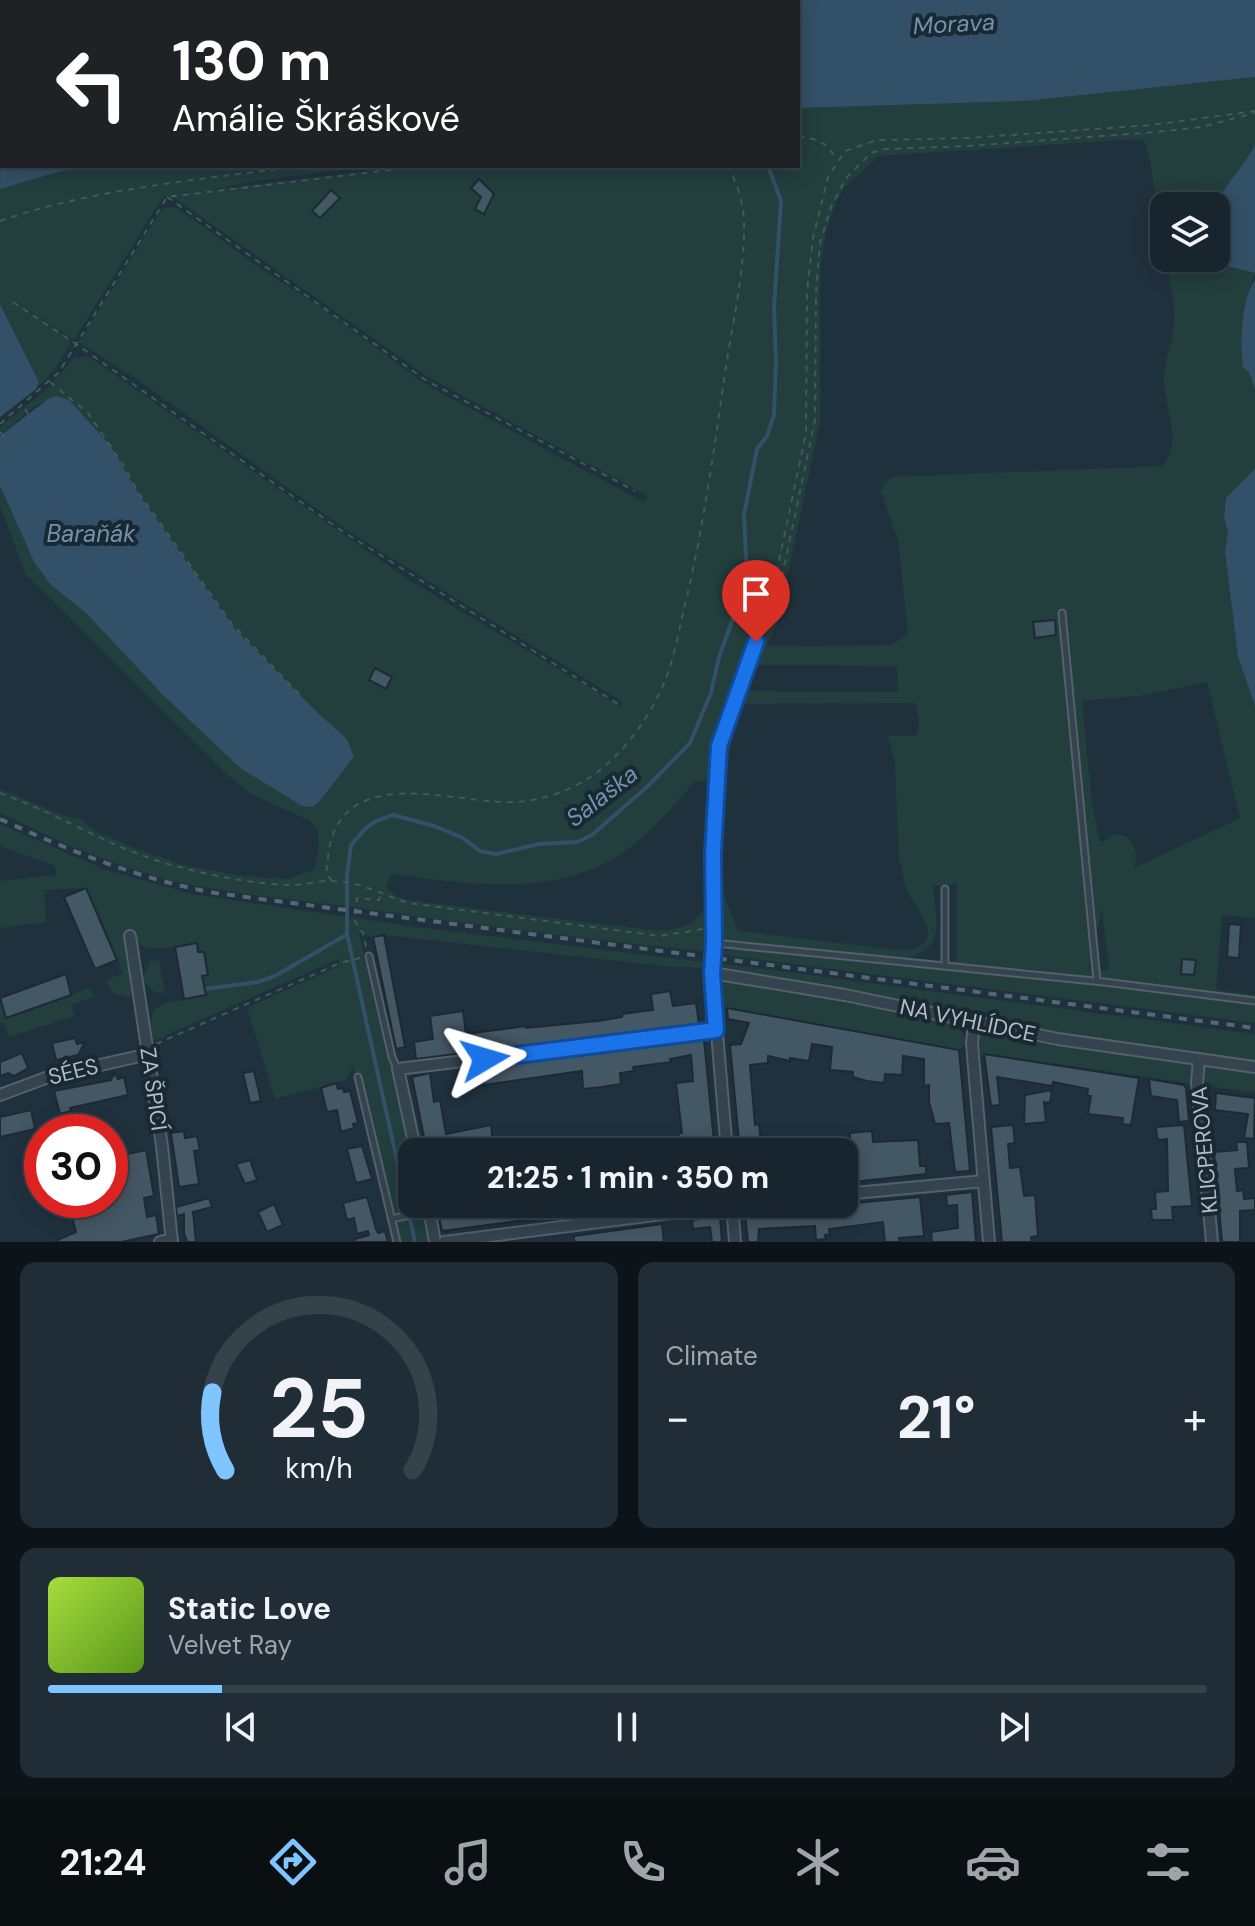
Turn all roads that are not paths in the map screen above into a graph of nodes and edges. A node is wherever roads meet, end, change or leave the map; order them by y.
1 (1062, 613) dead end
2 (756, 642) road end
3 (945, 889) dead end
4 (130, 936) dead end
5 (714, 943) junction
6 (369, 956) road end
7 (945, 966) junction
8 (712, 973) junction
9 (1097, 981) junction
10 (1255, 1001) edge
11 (974, 1023) junction
12 (716, 1030) junction
13 (149, 1054) junction
14 (1199, 1059) junction
15 (1255, 1067) edge
16 (398, 1069) junction
17 (358, 1077) dead end
18 (0, 1095) edge
19 (413, 1138) edge
20 (726, 1138) edge
21 (984, 1181) junction
22 (858, 1193) edge
23 (398, 1217) edge
24 (430, 1218) edge
25 (626, 1218) edge
26 (733, 1218) edge
27 (391, 1219) junction
28 (172, 1241) edge
29 (160, 1242) edge
30 (397, 1242) edge
31 (435, 1242) edge
32 (444, 1242) edge
33 (735, 1242) edge
34 (989, 1242) edge
35 (1212, 1242) edge

1 - 9 lane
2 - 5 street
3 - 7 lane
4 - 13 street, ZA ŠPICÍ
5 - 7 lane
5 - 8 street
6 - 16 lane
7 - 9 lane
8 - 11 street, NA VYHLÍDCE
8 - 12 street
9 - 10 lane
11 - 14 street, NA VYHLÍDCE
11 - 21 street
12 - 16 street
12 - 20 street
13 - 18 street, SÉES
13 - 28 street, ZA ŠPICÍ
14 - 15 street, NA VYHLÍDCE
14 - 35 street, KLICPEROVA
16 - 19 street
17 - 27 lane
21 - 22 street
21 - 34 street
23 - 27 lane
24 - 31 street
25 - 32 street
26 - 33 street
27 - 30 lane
28 - 29 street

